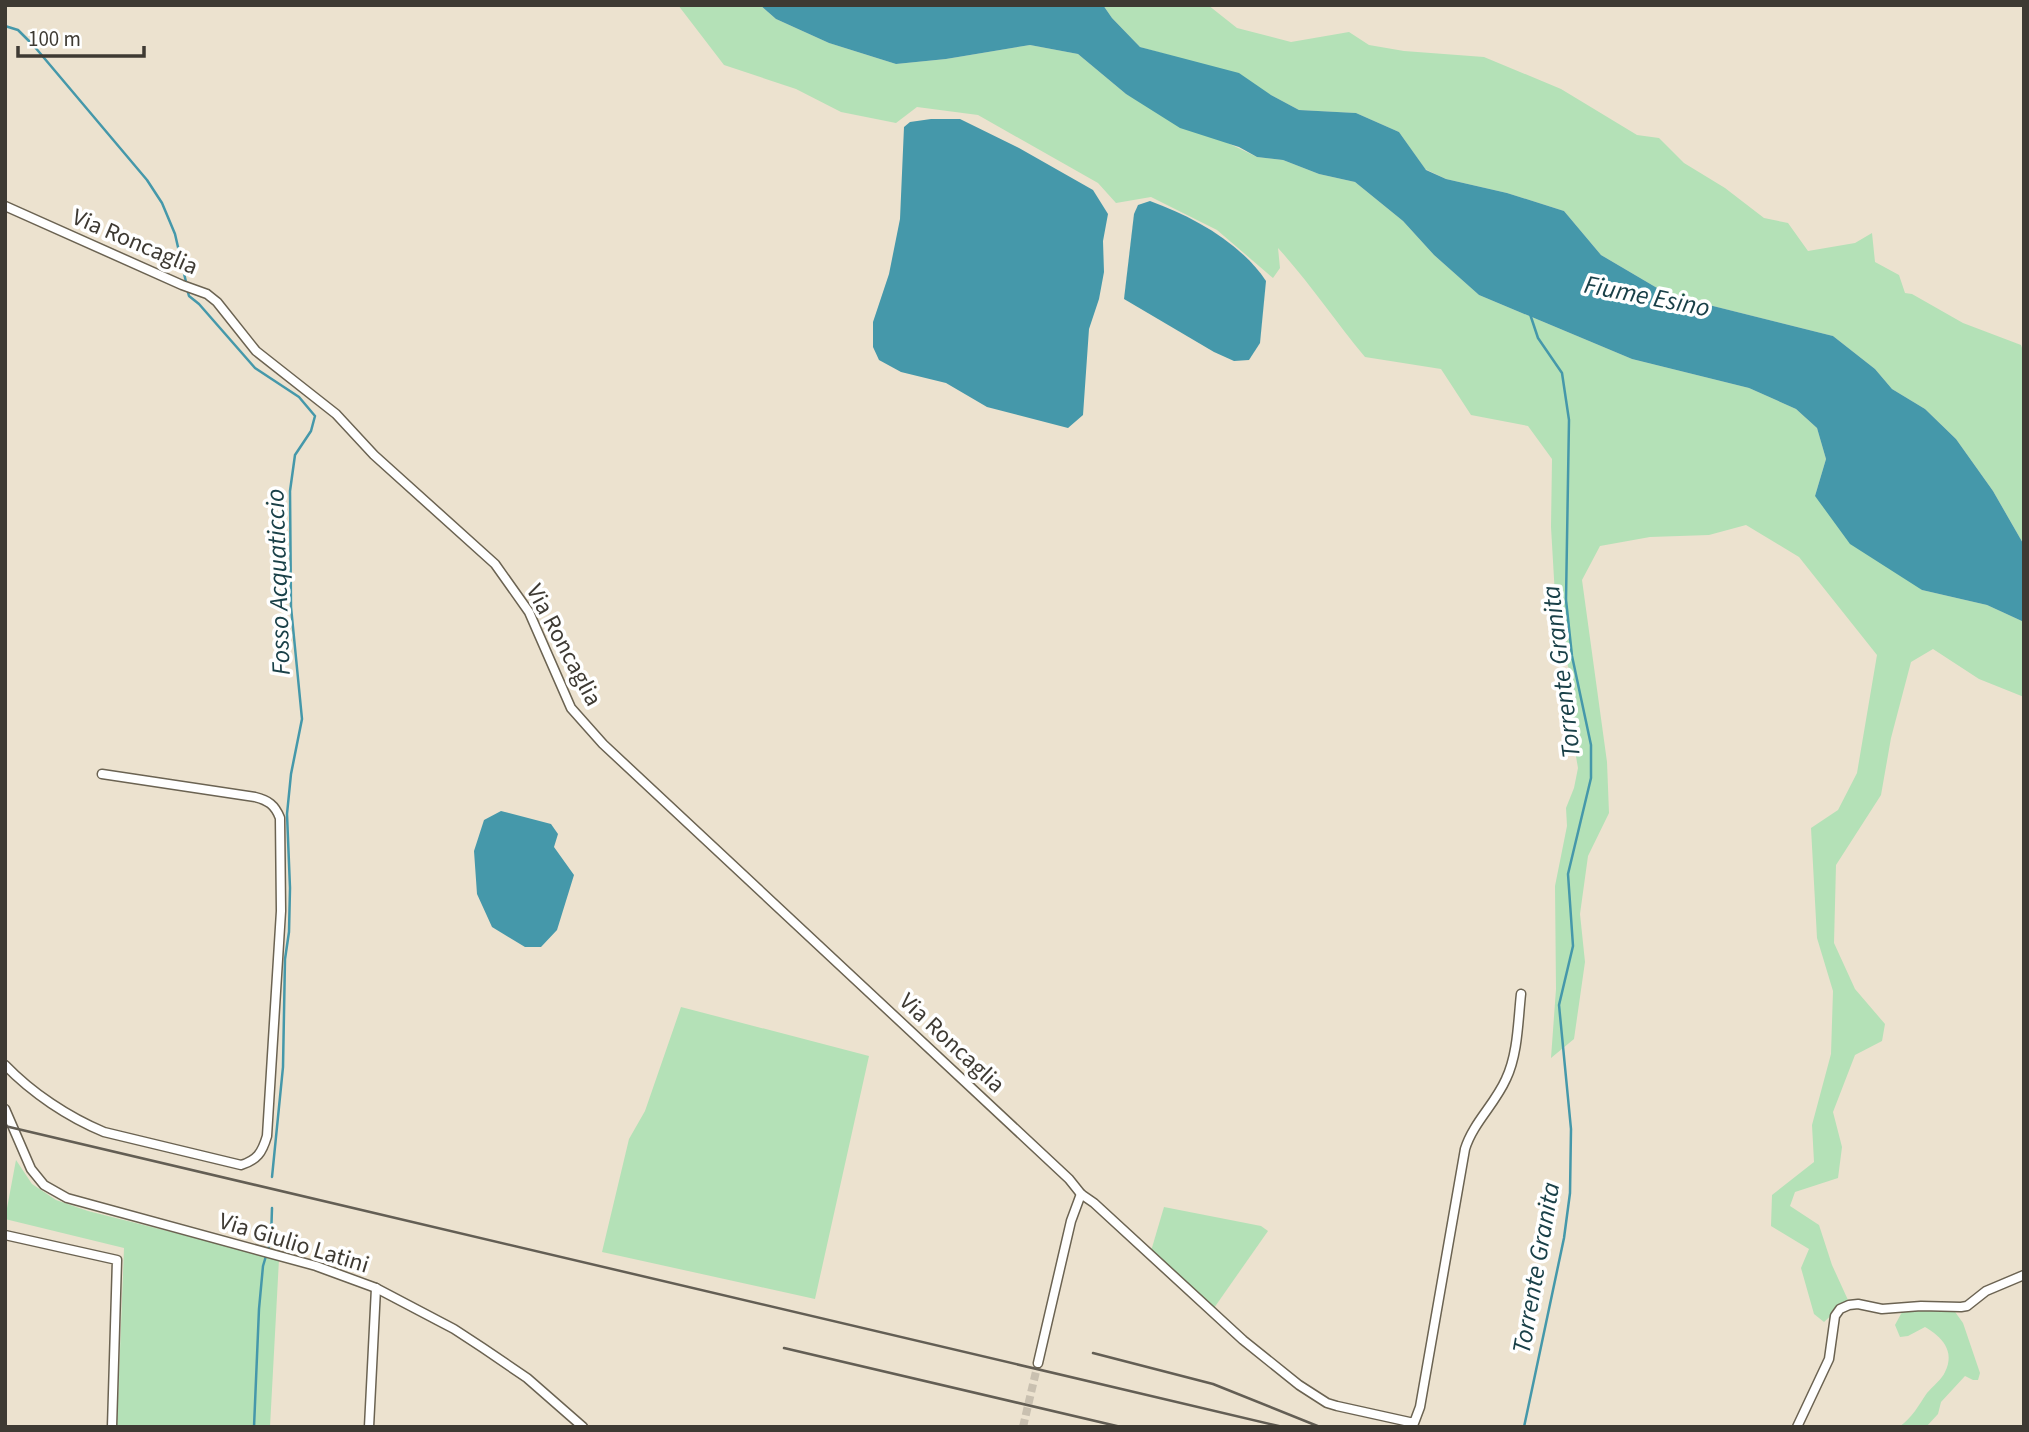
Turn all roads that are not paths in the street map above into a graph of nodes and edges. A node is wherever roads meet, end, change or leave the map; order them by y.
1 (5, 206) edge
2 (102, 774) dead end
3 (1521, 994) dead end
4 (5, 1065) edge
5 (5, 1109) edge
6 (1081, 1194) junction
7 (5, 1235) edge
8 (2024, 1275) edge
9 (376, 1288) junction
10 (1038, 1363) tunnel mouth
11 (112, 1427) edge
12 (369, 1427) edge
13 (583, 1427) edge
14 (1797, 1427) edge

1 - 6 street, Via Roncaglia
2 - 4 street
3 - 6 street, Via Roncaglia
5 - 9 street, Via Giulio Latini
6 - 10 street
7 - 11 street
8 - 14 street
9 - 12 street
9 - 13 street, Via Giulio Latini

